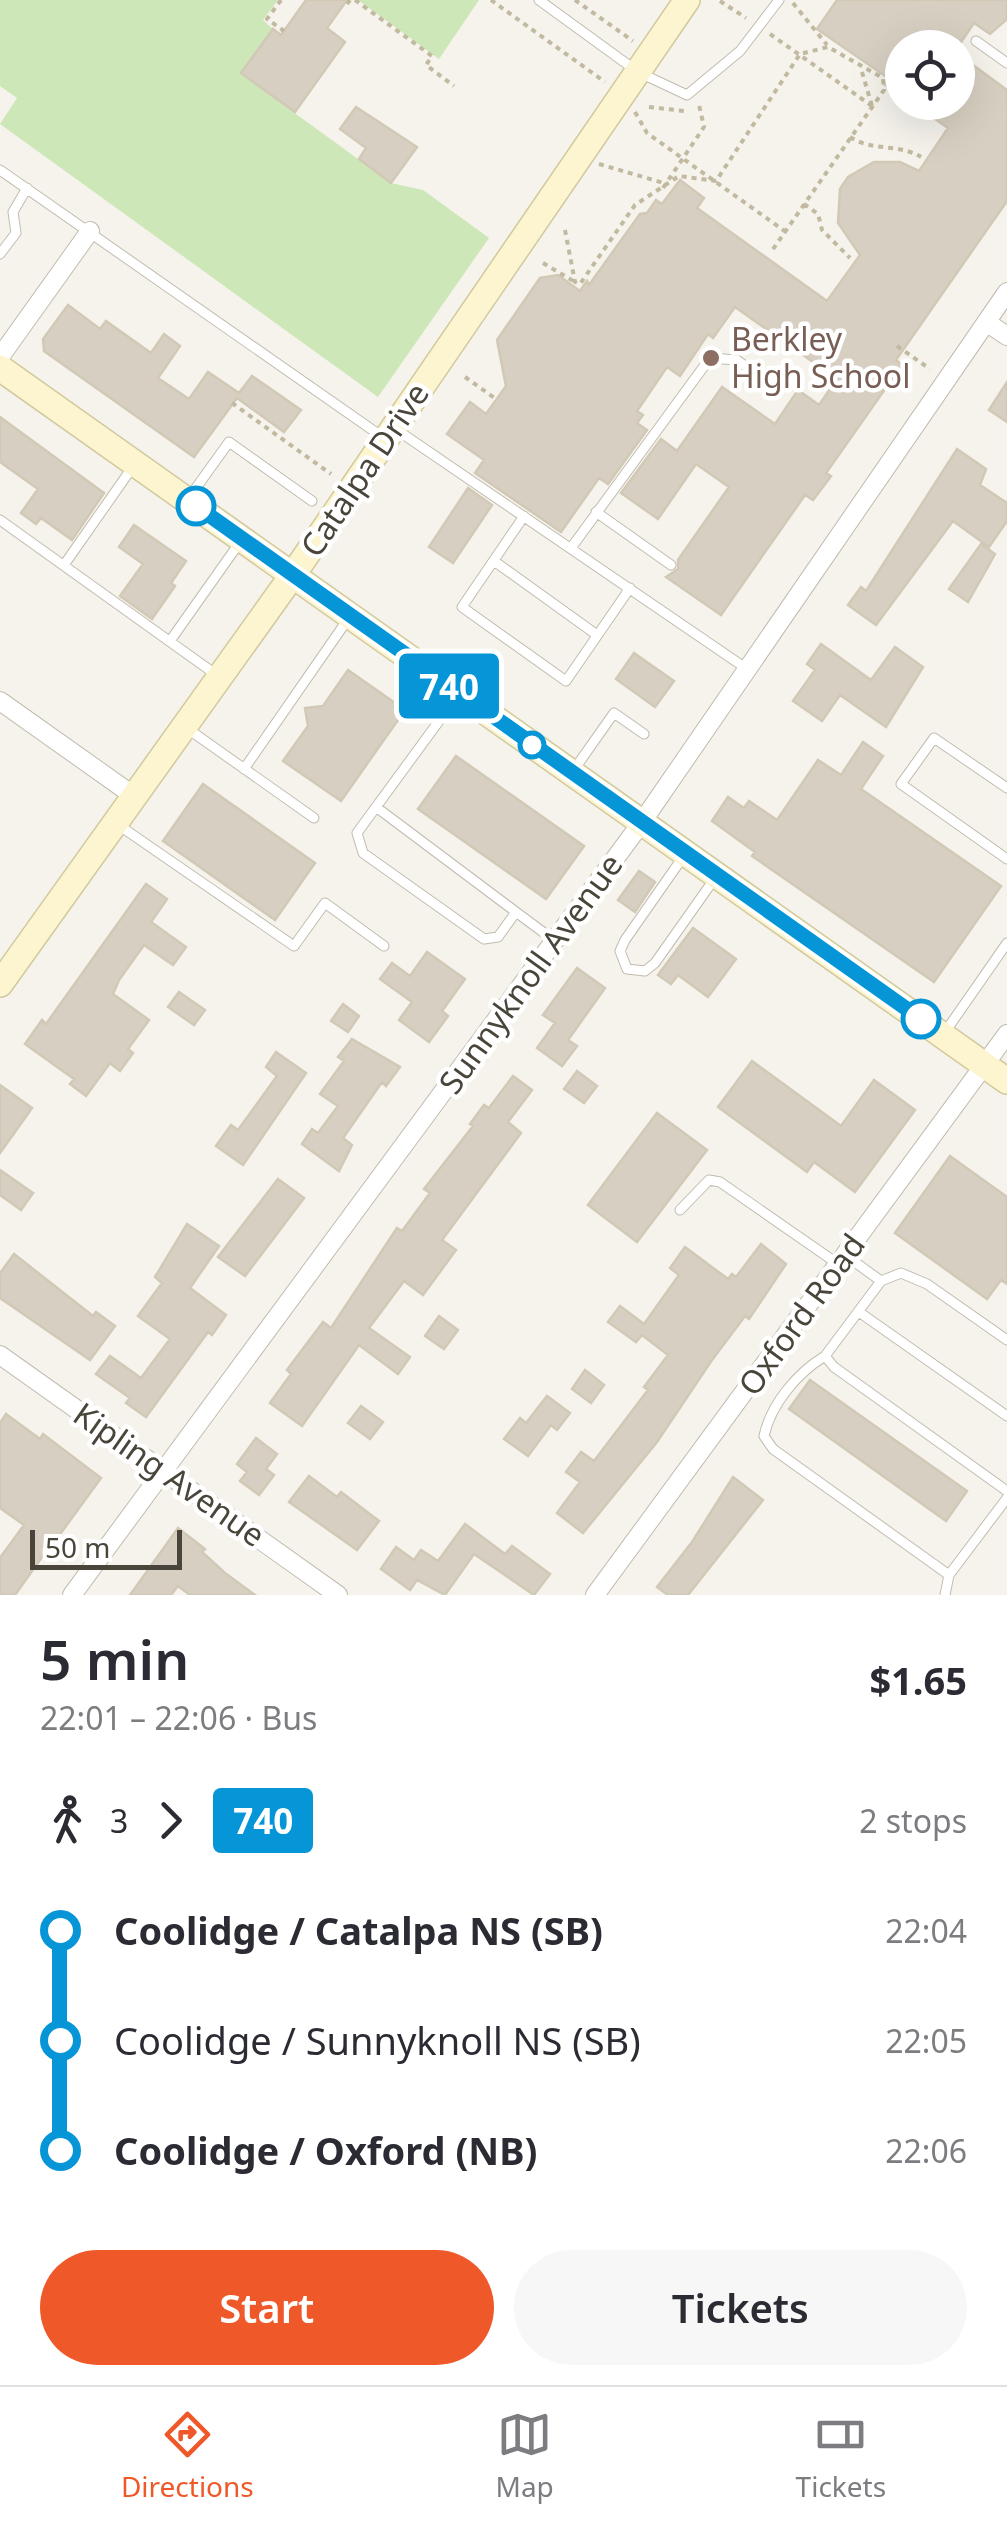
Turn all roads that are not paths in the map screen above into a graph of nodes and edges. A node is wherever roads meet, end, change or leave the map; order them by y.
1 (539, 0) edge
2 (687, 0) edge
3 (779, 0) edge
4 (976, 41) dead end
5 (1007, 64) edge
6 (638, 72) junction
7 (0, 170) edge
8 (27, 188) junction
9 (90, 231) junction
10 (0, 254) edge
11 (1007, 292) edge
12 (986, 322) junction
13 (1007, 336) edge
14 (0, 358) edge
15 (0, 368) edge
16 (764, 380) dead end
17 (390, 434) junction
18 (136, 462) junction
19 (188, 500) junction
20 (312, 501) dead end
21 (596, 512) junction
22 (524, 516) junction
23 (0, 520) edge
24 (242, 540) junction
25 (571, 548) junction
26 (494, 561) junction
27 (64, 565) junction
28 (671, 565) dead end
29 (292, 576) junction
30 (630, 588) junction
31 (350, 616) junction
32 (597, 636) junction
33 (170, 642) junction
34 (750, 670) junction
35 (221, 677) junction
36 (459, 693) junction
37 (0, 701) edge
38 (186, 728) junction
39 (644, 734) dead end
40 (244, 768) junction
41 (572, 773) junction
42 (1007, 788) edge
43 (134, 796) junction
44 (376, 807) junction
45 (314, 818) dead end
46 (114, 822) junction
47 (642, 822) junction
48 (686, 854) junction
49 (1007, 858) edge
50 (717, 876) junction
51 (516, 912) junction
52 (555, 941) junction
53 (1007, 942) edge
54 (384, 946) dead end
55 (0, 984) edge
56 (1007, 1034) edge
57 (942, 1035) junction
58 (984, 1066) junction
59 (1007, 1081) edge
60 (680, 1210) dead end
61 (841, 1260) junction
62 (881, 1281) junction
63 (859, 1312) junction
64 (1007, 1340) edge
65 (0, 1355) edge
66 (825, 1356) junction
67 (1007, 1416) edge
68 (162, 1470) junction
69 (1007, 1495) edge
70 (949, 1575) junction
71 (72, 1595) edge
72 (338, 1595) edge
73 (595, 1595) edge
74 (945, 1595) edge

1 - 6 lane
2 - 6 main road, Catalpa Drive
3 - 6 lane
4 - 5 lane
6 - 17 main road, Catalpa Drive
7 - 8 lane
8 - 9 lane
8 - 10 lane
9 - 14 street
9 - 17 lane
11 - 12 street, Sunnyknoll Avenue
12 - 13 street
12 - 34 street, Sunnyknoll Avenue
15 - 18 main road
16 - 21 lane
17 - 22 lane
17 - 29 main road, Catalpa Drive
18 - 19 main road
18 - 27 lane
19 - 20 lane
19 - 24 main road
21 - 25 lane
21 - 28 lane
22 - 25 lane
22 - 26 lane
23 - 27 lane
24 - 29 main road
24 - 33 lane
25 - 30 lane
26 - 32 lane
26 - 32 lane
27 - 33 lane
29 - 31 main road
29 - 35 main road, Catalpa Drive
30 - 32 lane
30 - 34 lane
31 - 36 main road
31 - 40 lane
33 - 35 lane
34 - 47 street, Sunnyknoll Avenue
35 - 38 main road, Catalpa Drive
36 - 41 main road
36 - 44 lane
37 - 43 street
38 - 40 lane
38 - 43 main road, Catalpa Drive
39 - 41 lane
40 - 45 lane
41 - 47 main road
42 - 49 lane
43 - 46 main road, Catalpa Drive
44 - 51 lane
44 - 51 lane
46 - 54 lane
46 - 55 main road, Catalpa Drive
47 - 48 main road
47 - 52 street, Sunnyknoll Avenue
48 - 50 main road
48 - 50 lane
50 - 57 main road
51 - 52 lane
52 - 68 street, Sunnyknoll Avenue
53 - 57 lane
56 - 58 street, Oxford Road
57 - 58 main road
58 - 59 main road
58 - 61 street, Oxford Road
60 - 61 lane
61 - 62 lane
61 - 73 street, Oxford Road
62 - 63 lane
62 - 64 lane
63 - 66 lane
63 - 67 lane
65 - 68 street, Kipling Avenue
66 - 69 lane
66 - 70 lane
68 - 71 street, Sunnyknoll Avenue
68 - 72 street, Kipling Avenue
69 - 70 lane
70 - 74 lane

